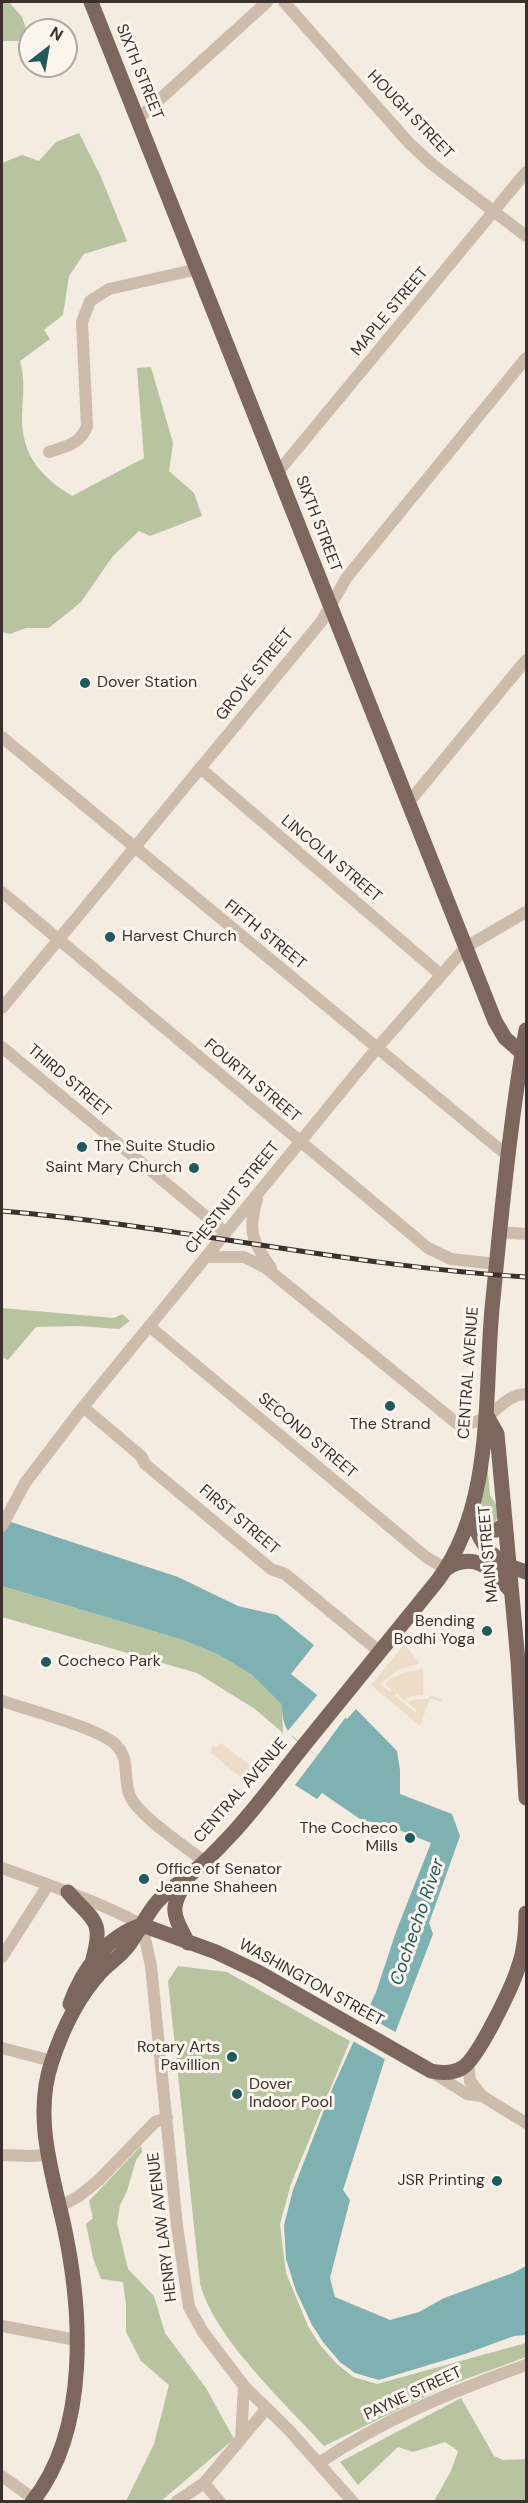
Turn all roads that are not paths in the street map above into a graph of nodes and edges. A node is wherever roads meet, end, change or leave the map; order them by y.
1 (91, 2) edge
2 (267, 2) edge
3 (284, 2) edge
4 (138, 118) junction
5 (526, 172) edge
6 (494, 213) junction
7 (526, 236) edge
8 (198, 269) junction
9 (526, 357) edge
10 (49, 452) dead end
11 (278, 472) junction
12 (330, 605) junction
13 (526, 660) edge
14 (2, 737) edge
15 (200, 768) junction
16 (409, 802) junction
17 (134, 848) junction
18 (2, 892) edge
19 (523, 917) edge
20 (58, 941) junction
21 (466, 947) junction
22 (440, 974) junction
23 (2, 1008) edge
24 (526, 1030) edge
25 (372, 1044) junction
26 (2, 1047) edge
27 (524, 1054) edge
28 (300, 1142) junction
29 (509, 1157) junction
30 (258, 1193) junction
31 (500, 1232) junction
32 (226, 1233) junction
33 (526, 1234) edge
34 (207, 1257) junction
35 (496, 1264) junction
36 (275, 1274) junction
37 (149, 1326) junction
38 (526, 1394) edge
39 (82, 1407) junction
40 (487, 1416) junction
41 (471, 1516) junction
42 (504, 1524) junction
43 (2, 1526) edge
44 (476, 1531) junction
45 (508, 1566) junction
46 (446, 1569) junction
47 (526, 1572) edge
48 (510, 1590) junction
49 (380, 1652) junction
50 (2, 1701) edge
51 (525, 1744) edge
52 (526, 1798) edge
53 (204, 1861) junction
54 (2, 1868) edge
55 (192, 1873) junction
56 (48, 1885) junction
57 (68, 1892) junction
58 (526, 1913) edge
59 (526, 1924) edge
60 (142, 1925) junction
61 (188, 1943) junction
62 (2, 1957) edge
63 (92, 1962) junction
64 (523, 1966) edge
65 (69, 2017) junction
66 (2, 2048) edge
67 (52, 2061) junction
68 (468, 2064) junction
69 (430, 2071) junction
70 (482, 2096) junction
71 (167, 2118) junction
72 (526, 2123) edge
73 (2, 2155) edge
74 (47, 2155) junction
75 (59, 2207) junction
76 (2, 2326) edge
77 (76, 2340) junction
78 (526, 2365) edge
79 (244, 2386) junction
80 (267, 2409) junction
81 (242, 2439) junction
82 (319, 2463) junction
83 (2, 2476) edge
84 (204, 2483) junction
85 (33, 2501) edge
86 (176, 2502) edge
87 (220, 2502) edge
88 (353, 2502) edge

1 - 4 main road, SIXTH STREET
2 - 4 street
3 - 6 street, HOUGH STREET
4 - 8 main road, SIXTH STREET
5 - 6 street, MAPLE STREET
6 - 7 street, HOUGH STREET
6 - 11 street, MAPLE STREET
8 - 10 street
8 - 11 main road, SIXTH STREET
9 - 12 street, GROVE STREET
11 - 12 main road, SIXTH STREET
12 - 15 street, GROVE STREET
12 - 16 main road, SIXTH STREET
13 - 16 street
14 - 17 street, FIFTH STREET
15 - 17 street, GROVE STREET
15 - 22 street, LINCOLN STREET
16 - 21 main road, SIXTH STREET
17 - 20 street, GROVE STREET
17 - 25 street, FIFTH STREET
18 - 20 street, FOURTH STREET
19 - 21 street, CHESTNUT STREET
20 - 23 street, GROVE STREET
20 - 28 street, FOURTH STREET
21 - 22 street, CHESTNUT STREET
21 - 27 main road, SIXTH STREET
22 - 25 street, CHESTNUT STREET
24 - 27 main road, CENTRAL AVENUE
25 - 28 street, CHESTNUT STREET
25 - 29 street, FIFTH STREET
26 - 32 street, THIRD STREET
27 - 29 main road, CENTRAL AVENUE
28 - 30 street, CHESTNUT STREET
28 - 35 street, FOURTH STREET
29 - 31 main road, CENTRAL AVENUE
30 - 32 street, CHESTNUT STREET
30 - 36 street
31 - 33 street
31 - 35 main road, CENTRAL AVENUE
32 - 34 street, CHESTNUT STREET
34 - 36 street
34 - 37 street, CHESTNUT STREET
35 - 40 main road, CENTRAL AVENUE
36 - 40 street
37 - 39 street, CHESTNUT STREET
37 - 46 street, SECOND STREET
38 - 40 street
39 - 43 street, CHESTNUT STREET
39 - 49 street, FIRST STREET
40 - 41 main road, CENTRAL AVENUE
40 - 42 main road, MAIN STREET
41 - 44 main road
41 - 46 main road, CENTRAL AVENUE
42 - 44 main road
42 - 45 main road, MAIN STREET
44 - 45 main road
45 - 47 main road
45 - 48 main road, MAIN STREET
46 - 48 main road
46 - 49 main road, CENTRAL AVENUE
48 - 51 main road, MAIN STREET
49 - 53 main road, CENTRAL AVENUE
50 - 53 street
51 - 52 main road, MAIN STREET
53 - 55 main road, CENTRAL AVENUE
54 - 56 street, WASHINGTON STREET
55 - 60 main road, CENTRAL AVENUE
55 - 61 main road
56 - 57 street, WASHINGTON STREET
56 - 62 street
57 - 60 street, WASHINGTON STREET
57 - 63 main road
58 - 59 main road
59 - 64 main road
60 - 61 main road, WASHINGTON STREET
60 - 63 main road, CENTRAL AVENUE
60 - 65 main road, CENTRAL AVENUE
60 - 71 street, HENRY LAW AVENUE
61 - 69 main road, WASHINGTON STREET
63 - 65 main road, CENTRAL AVENUE
64 - 68 main road
65 - 67 main road, CENTRAL AVENUE
66 - 67 street
67 - 74 main road, CENTRAL AVENUE
68 - 69 main road
68 - 70 street
69 - 70 street, WASHINGTON STREET
70 - 72 street, WASHINGTON STREET
71 - 75 street
71 - 79 street, HENRY LAW AVENUE
73 - 74 street
74 - 75 main road, CENTRAL AVENUE
75 - 77 main road, CENTRAL AVENUE
76 - 77 street
77 - 85 main road, CENTRAL AVENUE
78 - 82 street, PAYNE STREET
79 - 80 street, HENRY LAW AVENUE
79 - 81 street
80 - 81 street
80 - 82 street, HENRY LAW AVENUE
81 - 84 street
82 - 88 street, HENRY LAW AVENUE
83 - 85 street
84 - 86 street
84 - 87 street

